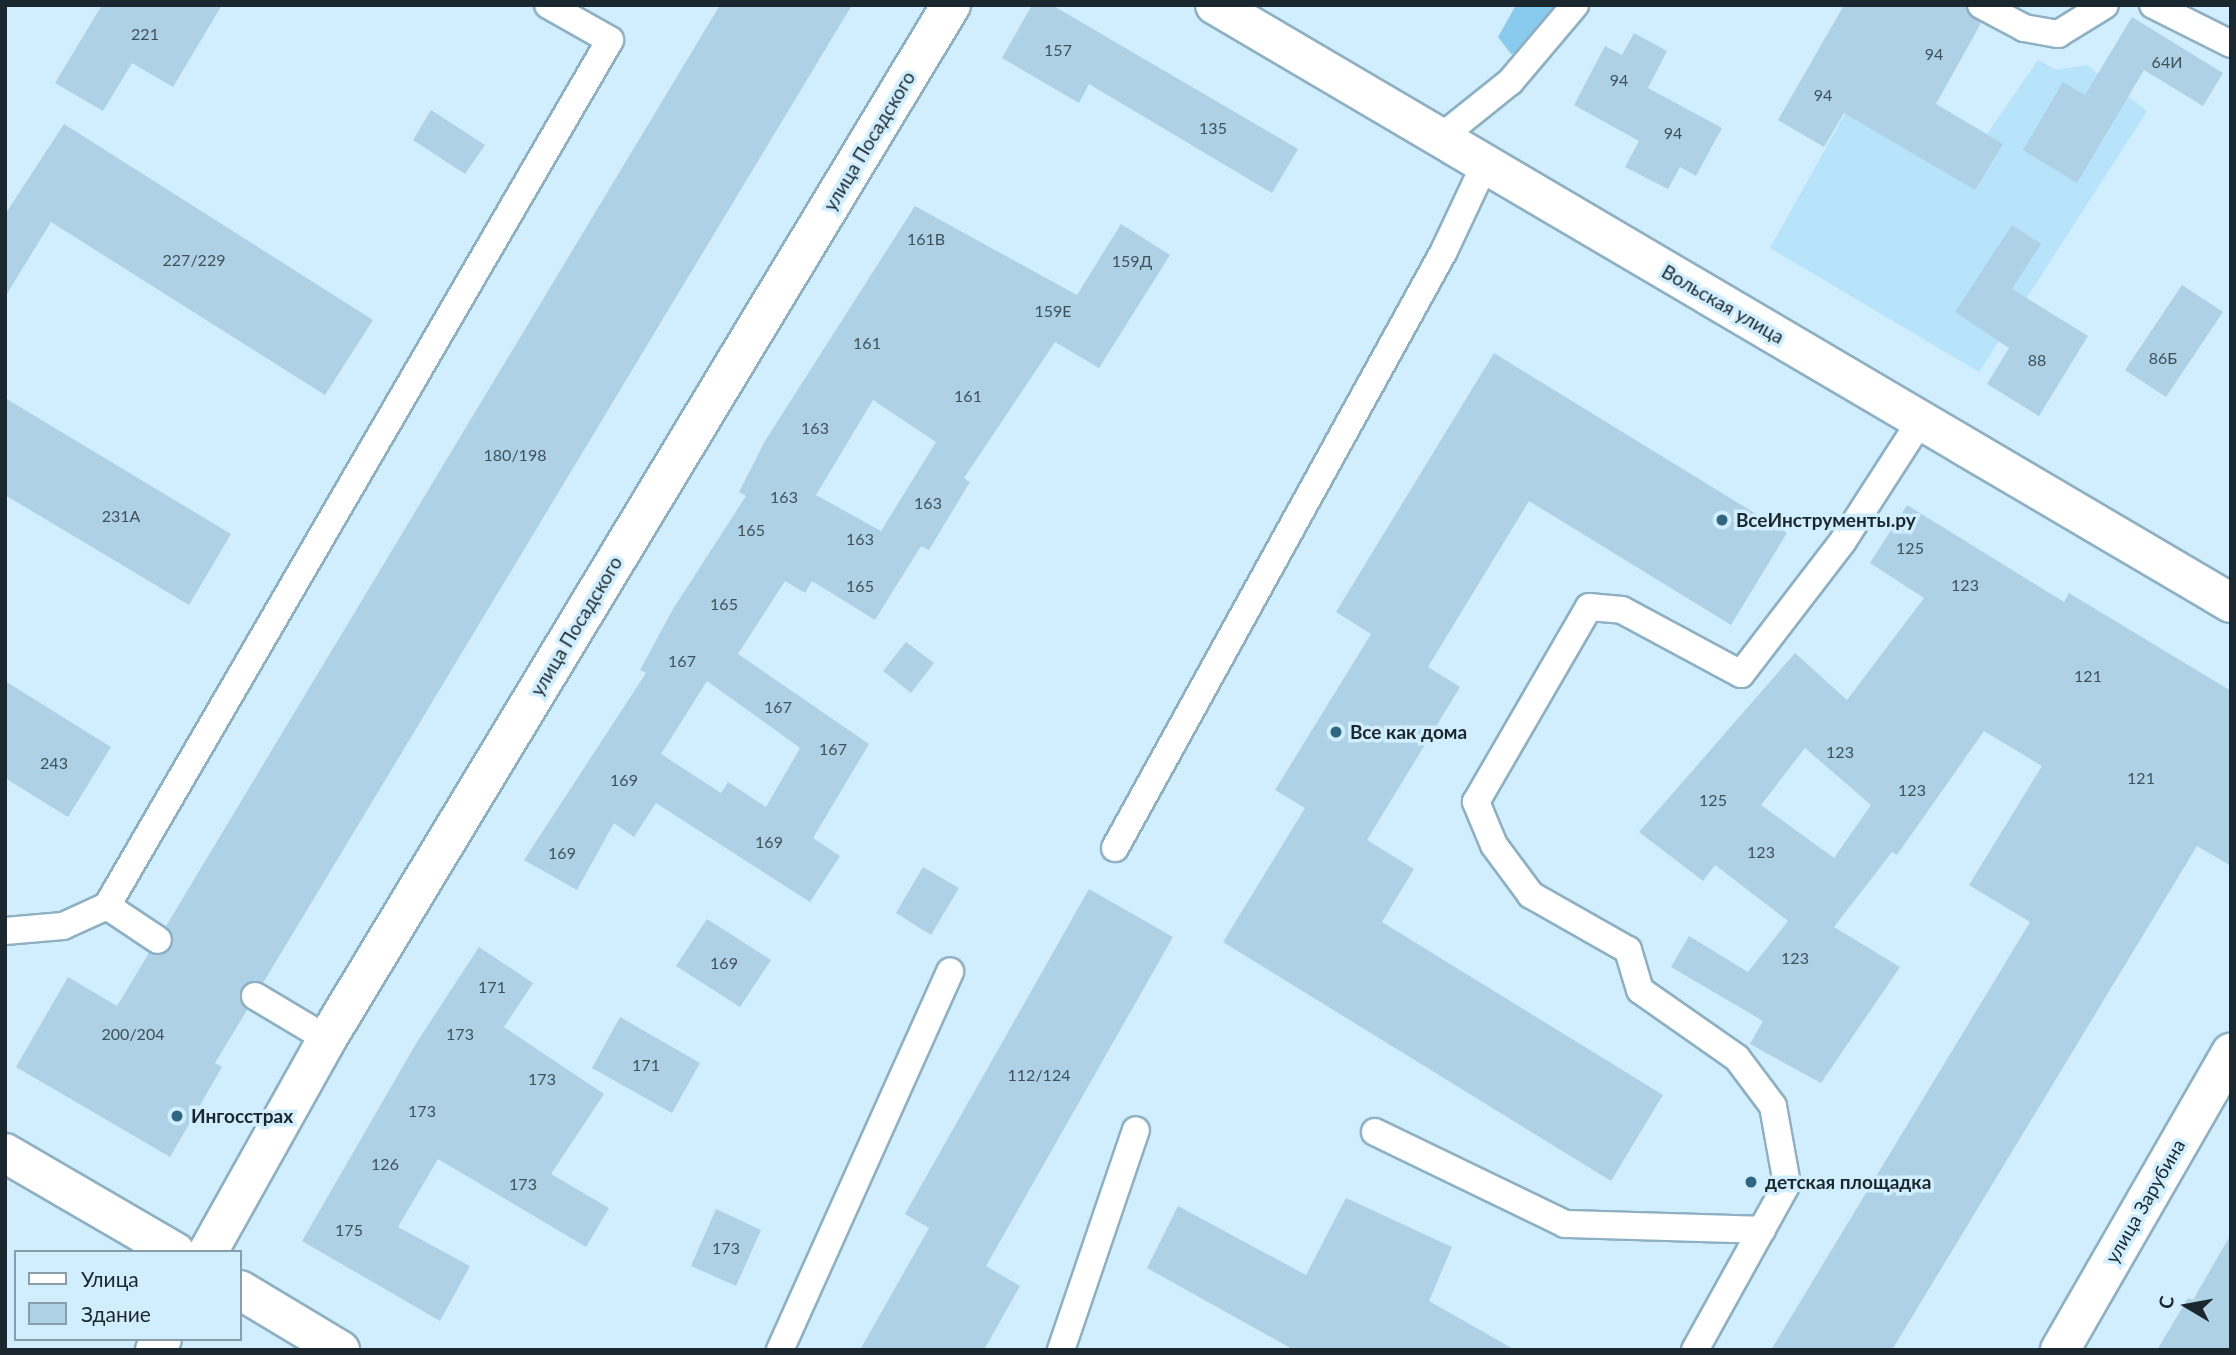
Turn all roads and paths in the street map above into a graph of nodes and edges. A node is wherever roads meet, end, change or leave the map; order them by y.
1 (548, 5) edge
2 (951, 5) edge
3 (1215, 5) edge
4 (1575, 5) edge
5 (1981, 5) edge
6 (2105, 5) edge
7 (2153, 5) edge
8 (590, 15) edge
9 (2231, 44) edge
10 (1440, 138) junction
11 (1485, 164) junction
12 (1921, 420) junction
13 (2231, 603) edge
14 (1115, 848) dead end
15 (107, 906) junction
16 (5, 931) edge
17 (158, 940) dead end
18 (950, 971) dead end
19 (255, 996) dead end
20 (327, 1039) junction
21 (2231, 1053) edge
22 (1136, 1130) dead end
23 (1375, 1132) dead end
24 (5, 1153) edge
25 (1762, 1230) junction
26 (172, 1250) edge
27 (209, 1250) edge
28 (242, 1291) edge
29 (340, 1350) edge
30 (780, 1350) edge
31 (1061, 1350) edge
32 (1695, 1350) edge
33 (2060, 1350) edge

1 - 8 lane
2 - 20 street, улица Посадского
3 - 10 street, Вольская улица
4 - 10 lane
5 - 6 lane
7 - 9 lane
8 - 15 lane
10 - 11 street, Вольская улица
11 - 12 street, Вольская улица
11 - 14 lane
12 - 13 street, Вольская улица
12 - 25 lane
15 - 16 lane
15 - 17 lane
18 - 30 lane
19 - 20 lane
20 - 27 street, улица Посадского
21 - 33 street, улица Зарубина
22 - 31 lane
23 - 25 lane
24 - 26 street
25 - 32 lane
28 - 29 street

